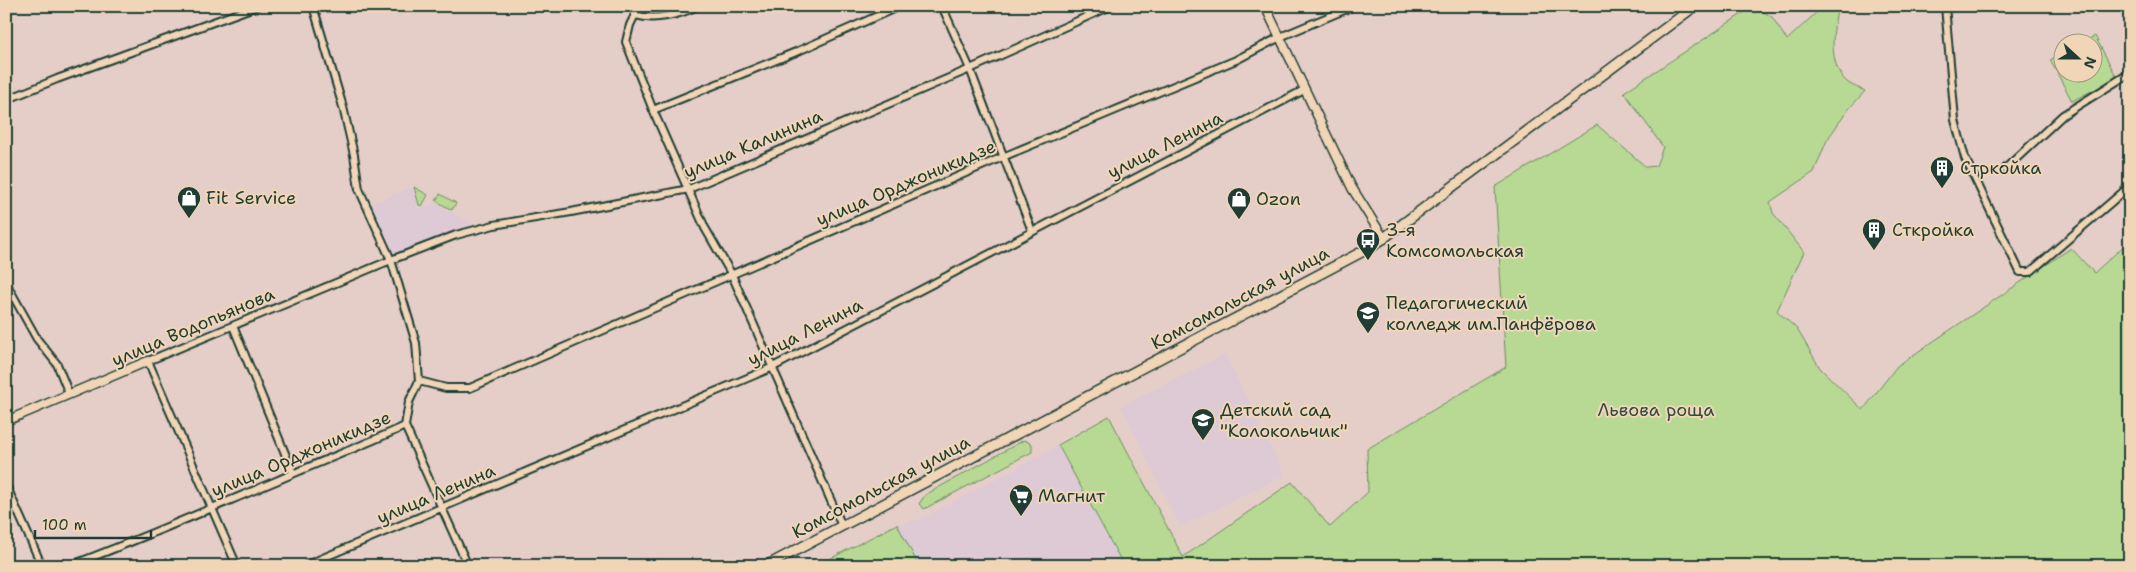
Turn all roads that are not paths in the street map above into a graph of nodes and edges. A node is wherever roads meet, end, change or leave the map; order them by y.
1 (257, 6) edge
2 (313, 6) edge
3 (633, 6) edge
4 (697, 6) edge
5 (900, 6) edge
6 (942, 6) edge
7 (1111, 6) edge
8 (1265, 6) edge
9 (1354, 6) edge
10 (1695, 6) edge
11 (1944, 6) edge
12 (635, 15) junction
13 (1280, 37) junction
14 (970, 69) junction
15 (2130, 73) edge
16 (1304, 90) junction
17 (6, 100) edge
18 (653, 110) junction
19 (1005, 156) junction
20 (2005, 169) dead end
21 (2130, 186) edge
22 (688, 189) junction
23 (1032, 231) junction
24 (1384, 239) junction
25 (391, 260) junction
26 (732, 275) junction
27 (6, 282) edge
28 (233, 326) junction
29 (148, 361) junction
30 (771, 368) junction
31 (419, 380) junction
32 (69, 394) junction
33 (6, 421) edge
34 (405, 426) junction
35 (293, 474) junction
36 (6, 485) edge
37 (213, 508) junction
38 (442, 508) junction
39 (842, 526) junction
40 (42, 566) edge
41 (69, 566) edge
42 (237, 566) edge
43 (304, 566) edge
44 (468, 566) edge
45 (766, 566) edge

1 - 17 street
2 - 25 street
3 - 12 street
4 - 12 street
5 - 18 street
6 - 14 street
7 - 14 street, улица Калинина
8 - 13 street
9 - 13 street, улица Орджоникидзе
10 - 24 main road, Комсомольская улица
11 - 21 street
12 - 18 street
13 - 16 street
13 - 19 street, улица Орджоникидзе
14 - 19 street
14 - 22 street, улица Калинина
15 - 20 street
16 - 23 street, улица Ленина
16 - 24 street
18 - 22 street
19 - 23 street
19 - 26 street, улица Орджоникидзе
22 - 25 street, улица Калинина
22 - 26 street
23 - 30 street, улица Ленина
24 - 39 main road, Комсомольская улица
25 - 28 street, улица Водопьянова
25 - 31 street
26 - 30 street
26 - 31 street, улица Орджоникидзе
27 - 32 street
28 - 29 street, улица Водопьянова
28 - 35 street
29 - 32 street, улица Водопьянова
29 - 37 street
30 - 38 street, улица Ленина
30 - 39 street
31 - 34 street
32 - 33 street, улица Водопьянова
34 - 35 street, улица Орджоникидзе
34 - 38 street
35 - 37 street, улица Орджоникидзе
36 - 40 street
37 - 41 street, улица Орджоникидзе
37 - 42 street
38 - 43 street, улица Ленина
38 - 44 street
39 - 45 main road, Комсомольская улица

